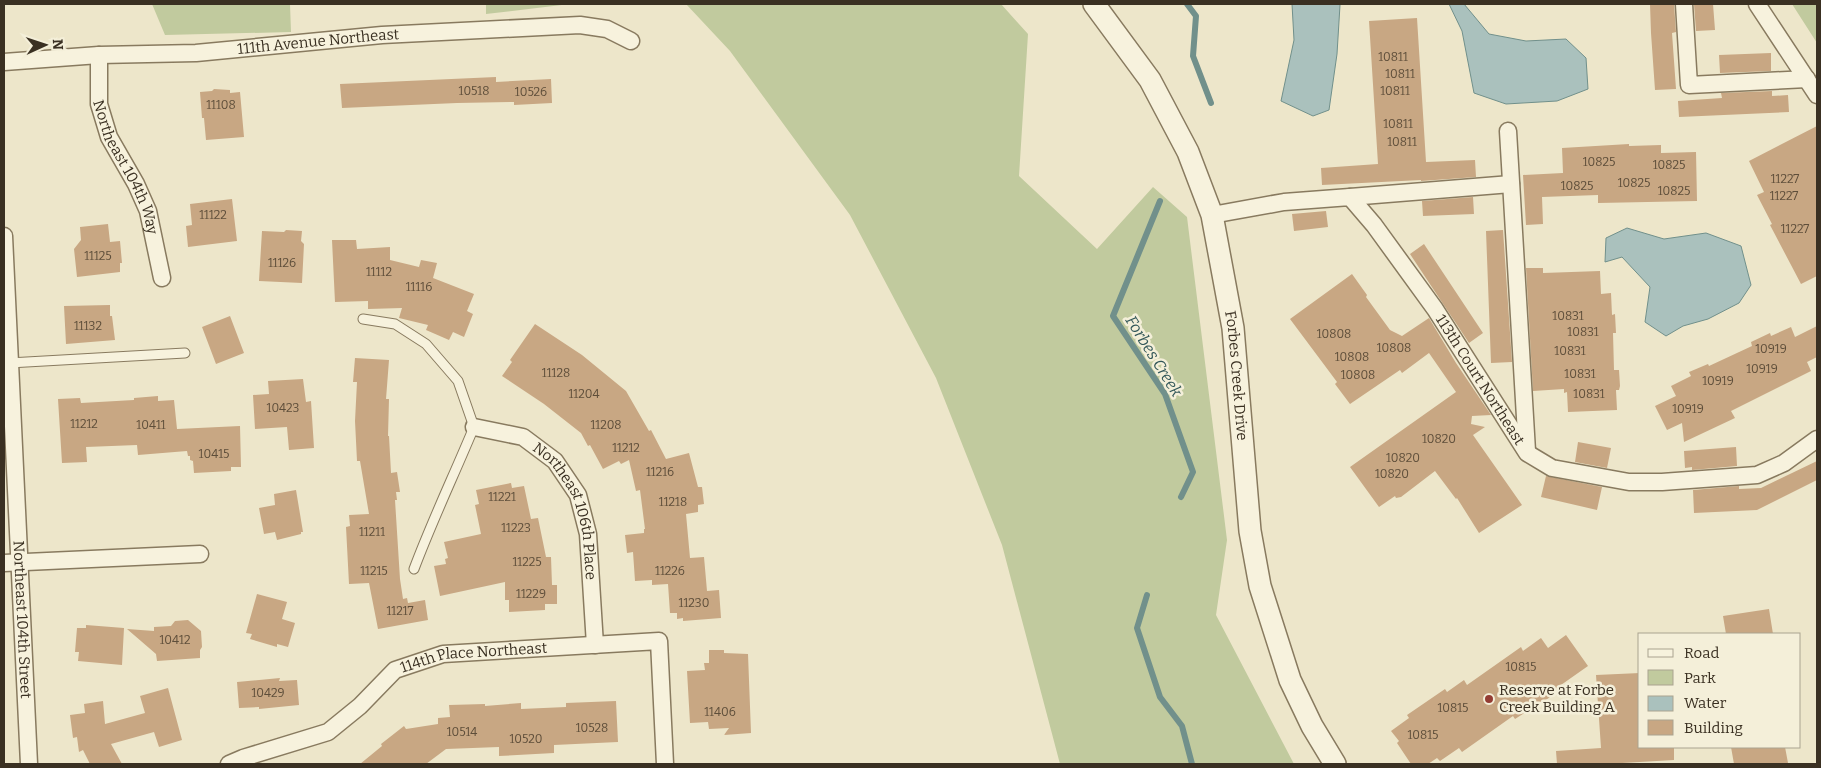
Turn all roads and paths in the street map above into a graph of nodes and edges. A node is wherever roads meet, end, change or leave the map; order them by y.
1 (1094, 4) edge
2 (1684, 4) edge
3 (1757, 4) edge
4 (631, 41) dead end
5 (99, 55) junction
6 (4, 62) edge
7 (1807, 79) junction
8 (1817, 95) edge
9 (1508, 131) dead end
10 (1511, 184) junction
11 (1350, 197) junction
12 (1212, 215) junction
13 (4, 236) edge
14 (162, 278) dead end
15 (363, 319) dead end
16 (7, 353) edge
17 (185, 353) dead end
18 (474, 427) junction
19 (1817, 439) edge
20 (1527, 453) junction
21 (200, 554) dead end
22 (11, 563) edge
23 (414, 569) dead end
24 (595, 645) junction
25 (29, 764) edge
26 (229, 764) edge
27 (665, 764) edge
28 (1335, 764) edge

1 - 12 street, Forbes Creek Drive
2 - 7 street
3 - 7 street
4 - 5 street, 111th Avenue Northeast
5 - 6 street, 111th Avenue Northeast
5 - 14 street, Northeast 104th Way
7 - 8 street
9 - 10 street
10 - 11 street
10 - 20 street
11 - 12 street
11 - 20 street, 113th Court Northeast
12 - 28 street, Forbes Creek Drive
13 - 16 street, Northeast 104th Street
15 - 18 lane
16 - 17 lane
16 - 22 street, Northeast 104th Street
18 - 23 lane
18 - 24 street, Northeast 106th Place
19 - 20 street, 113th Court Northeast
21 - 22 street
22 - 25 street, Northeast 104th Street
24 - 26 street, 114th Place Northeast
24 - 27 street, 114th Place Northeast

